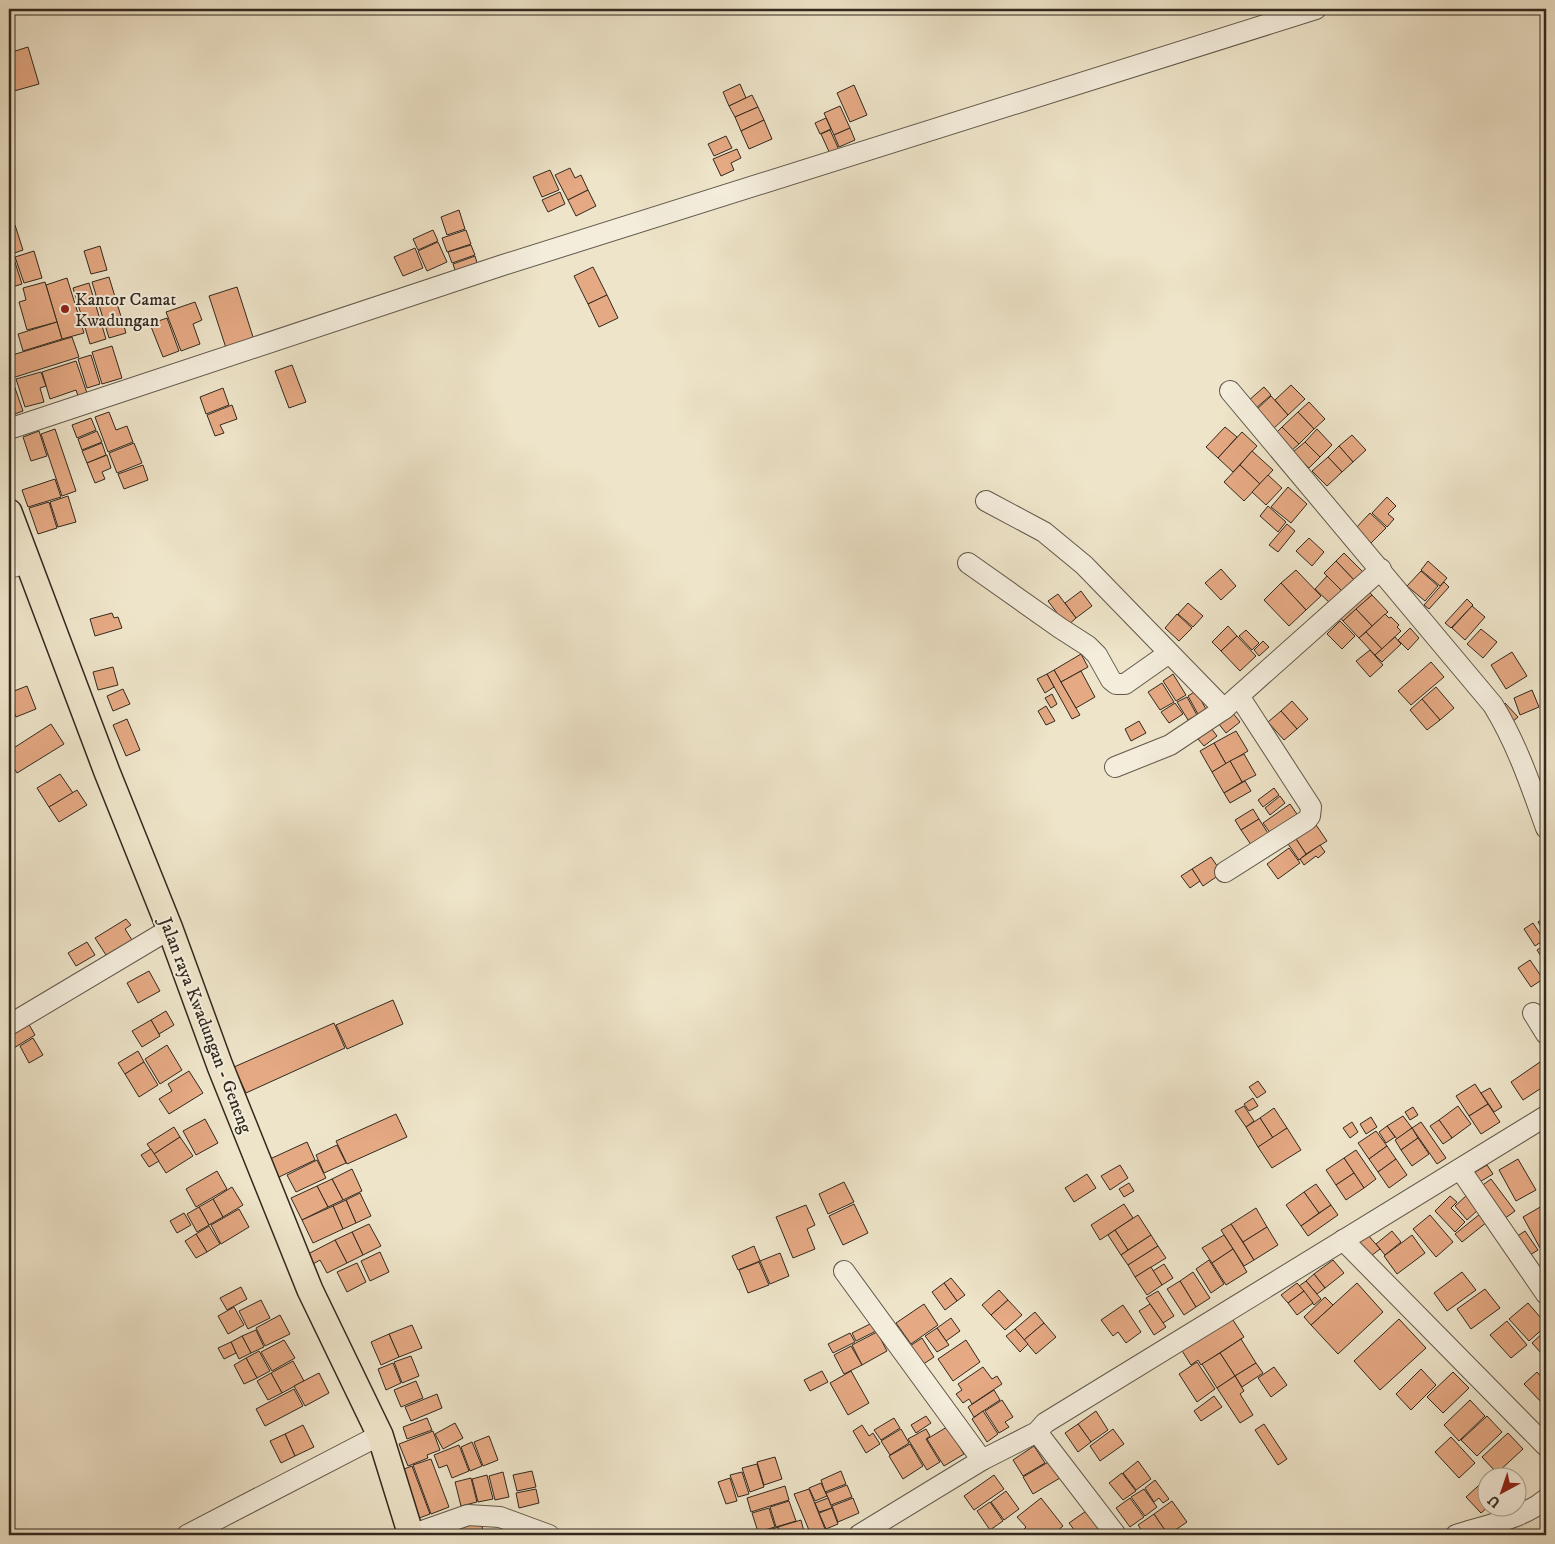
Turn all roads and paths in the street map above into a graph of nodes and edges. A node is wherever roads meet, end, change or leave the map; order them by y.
1 (1316, 9) edge
2 (1230, 391) dead end
3 (9, 429) edge
4 (986, 501) dead end
5 (9, 512) edge
6 (968, 563) dead end
7 (18, 565) edge
8 (1381, 569) junction
9 (1169, 653) junction
10 (1231, 702) junction
11 (1114, 768) dead end
12 (1546, 828) edge
13 (1225, 872) dead end
14 (170, 929) junction
15 (1533, 1013) dead end
16 (9, 1025) edge
17 (1546, 1034) edge
18 (1546, 1116) edge
19 (1460, 1169) junction
20 (1343, 1240) junction
21 (844, 1271) dead end
22 (1546, 1294) edge
23 (1037, 1432) junction
24 (380, 1435) junction
25 (1546, 1446) edge
26 (982, 1460) junction
27 (1546, 1499) edge
28 (187, 1535) edge
29 (411, 1535) edge
30 (549, 1535) edge
31 (859, 1535) edge
32 (1116, 1535) edge
33 (1456, 1535) edge

1 - 3 street
2 - 8 street
4 - 9 street
5 - 7 main road, Jalan raya Kwadungan - Geneng
6 - 9 street
7 - 14 main road, Jalan raya Kwadungan - Geneng
8 - 10 street
8 - 12 street
9 - 10 street
10 - 11 street
10 - 13 street
14 - 16 street
14 - 24 main road, Jalan raya Kwadungan - Geneng
15 - 17 street
18 - 19 street
19 - 20 street
19 - 22 street
20 - 23 street
20 - 25 street
21 - 26 street
23 - 26 street
23 - 32 street
24 - 28 street
24 - 29 main road, Jalan raya Kwadungan - Geneng
26 - 31 street
27 - 33 street
29 - 30 street

